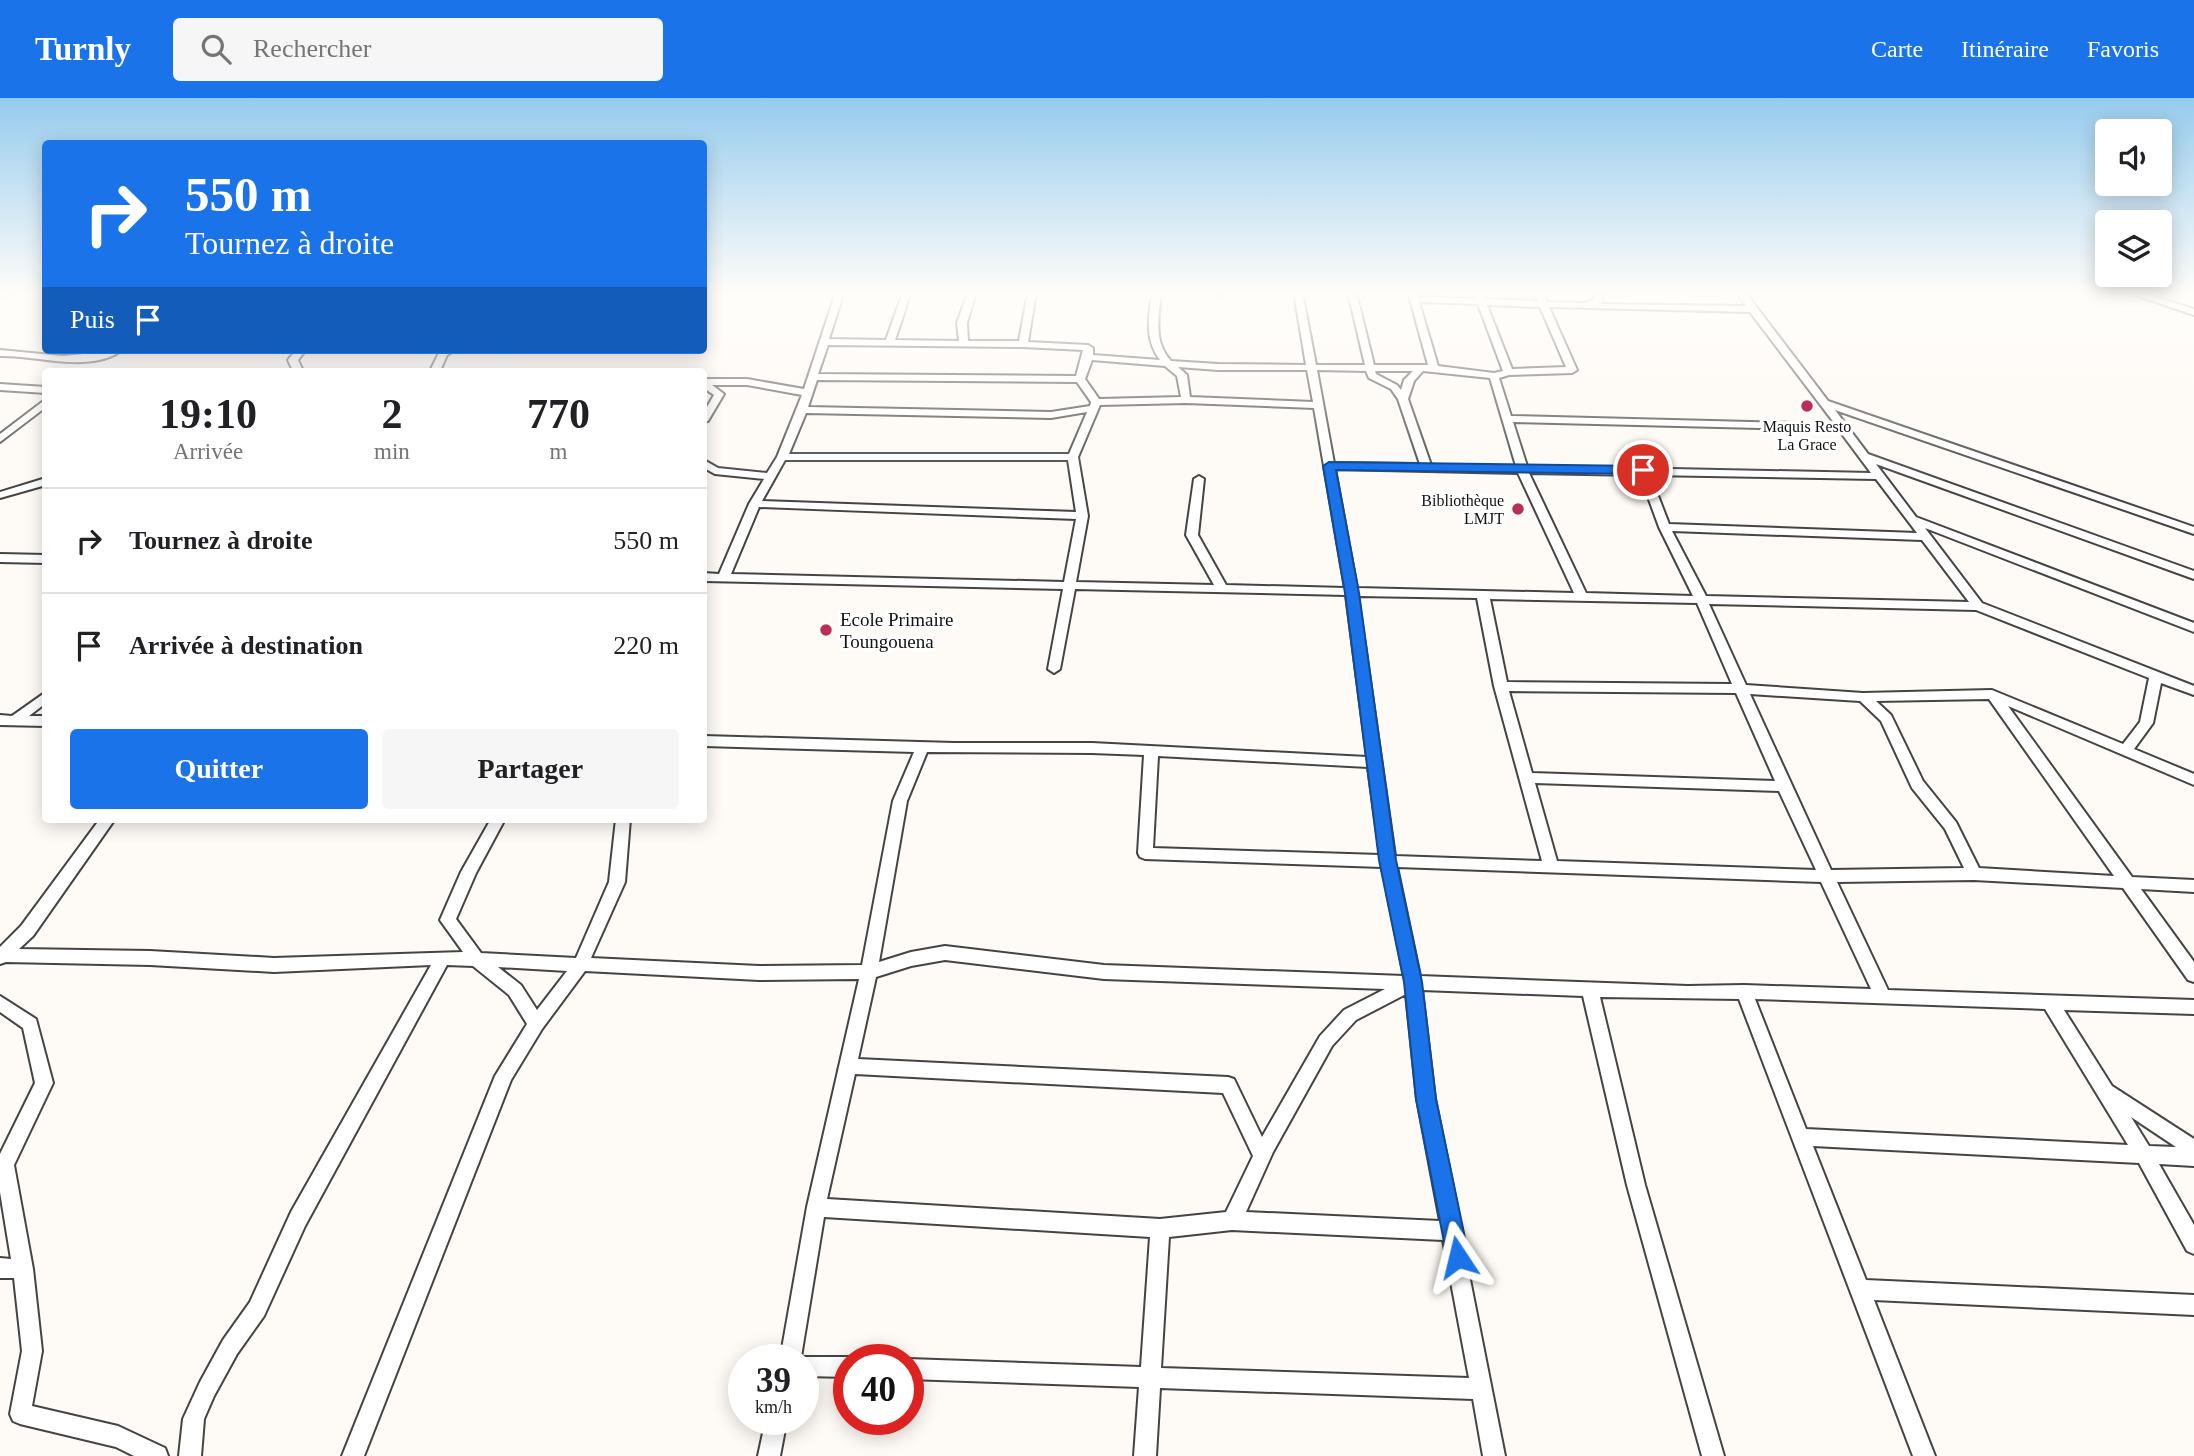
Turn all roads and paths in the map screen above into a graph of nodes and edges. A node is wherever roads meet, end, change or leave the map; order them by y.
1 (34, 355) edge
2 (78, 355) edge
3 (103, 355) edge
4 (820, 355) edge
5 (1161, 355) edge
6 (1308, 355) edge
7 (1367, 355) edge
8 (1430, 355) edge
9 (1502, 355) edge
10 (1566, 355) edge
11 (1788, 355) edge
12 (1087, 358) joint
13 (1166, 363) junction
14 (88, 368) edge
15 (1434, 368) junction
16 (1310, 369) junction
17 (1370, 369) junction
18 (1419, 370) junction
19 (1508, 372) junction
20 (1494, 376) junction
21 (811, 377) junction
22 (1080, 379) junction
23 (707, 383) edge
24 (707, 385) edge
25 (0, 387) edge
26 (42, 390) edge
27 (807, 393) junction
28 (1403, 399) junction
29 (1186, 400) junction
30 (1823, 402) junction
31 (42, 405) edge
32 (1095, 405) junction
33 (1317, 405) junction
34 (802, 410) junction
35 (707, 414) edge
36 (1506, 419) junction
37 (1842, 427) junction
38 (0, 439) edge
39 (1864, 456) junction
40 (782, 457) junction
41 (1073, 457) junction
42 (707, 465) edge
43 (1329, 466) junction
44 (1427, 469) junction
45 (1522, 469) junction
46 (1643, 470) junction
47 (1879, 476) junction
48 (771, 477) junction
49 (1199, 479) dead end
50 (42, 482) edge
51 (0, 495) edge
52 (755, 504) junction
53 (1082, 516) junction
54 (1911, 518) junction
55 (1665, 527) junction
56 (2194, 531) edge
57 (1925, 537) junction
58 (0, 558) edge
59 (42, 559) edge
60 (2194, 575) edge
61 (707, 577) edge
62 (723, 578) junction
63 (1070, 586) junction
64 (1223, 590) junction
65 (1352, 593) junction
66 (1482, 596) junction
67 (1582, 598) junction
68 (1702, 601) junction
69 (1978, 606) junction
70 (2194, 628) edge
71 (1054, 668) dead end
72 (2156, 676) junction
73 (1501, 686) junction
74 (1741, 689) junction
75 (2194, 691) edge
76 (1992, 694) junction
77 (1863, 697) junction
78 (42, 698) edge
79 (7, 720) edge
80 (42, 721) edge
81 (707, 741) edge
82 (922, 748) junction
83 (1151, 751) junction
84 (2125, 751) junction
85 (1376, 762) junction
86 (1527, 778) junction
87 (2194, 780) edge
88 (1784, 786) junction
89 (105, 823) edge
90 (496, 823) edge
91 (622, 823) edge
92 (1388, 860) junction
93 (1551, 866) junction
94 (1974, 874) junction
95 (1827, 876) junction
96 (2128, 882) junction
97 (2194, 886) edge
98 (0, 956) edge
99 (443, 958) junction
100 (478, 961) junction
101 (580, 964) junction
102 (869, 972) junction
103 (2194, 975) edge
104 (1413, 982) junction
105 (1590, 989) junction
106 (1744, 992) junction
107 (1883, 997) junction
108 (0, 1003) edge
109 (2051, 1004) junction
110 (2194, 1007) edge
111 (536, 1024) junction
112 (849, 1066) junction
113 (2105, 1090) junction
114 (1801, 1137) junction
115 (2194, 1149) edge
116 (2144, 1154) junction
117 (1262, 1157) junction
118 (2194, 1157) edge
119 (2, 1168) edge
120 (816, 1207) junction
121 (1232, 1221) junction
122 (1160, 1228) junction
123 (1453, 1231) junction
124 (2194, 1244) edge
125 (0, 1268) edge
126 (23, 1269) junction
127 (1860, 1290) junction
128 (2194, 1305) edge
129 (793, 1344) edge
130 (924, 1369) edge
131 (1150, 1376) junction
132 (1480, 1389) junction
133 (774, 1435) edge
134 (157, 1456) edge
135 (190, 1456) edge
136 (353, 1456) edge
137 (769, 1456) edge
138 (1145, 1456) edge
139 (1494, 1456) edge
140 (1713, 1456) edge
141 (1924, 1456) edge

1 - 2 street
3 - 14 street
4 - 21 street
5 - 13 street
6 - 16 street
7 - 17 street
8 - 15 street
9 - 19 street
10 - 19 street
11 - 30 street
12 - 13 street
12 - 22 street
13 - 16 street
13 - 29 street
15 - 18 street
15 - 20 street
16 - 17 street
16 - 33 street
17 - 18 street
17 - 28 street
18 - 28 street
19 - 20 street
20 - 36 street
21 - 22 street
21 - 27 street
22 - 32 street
23 - 27 street
24 - 35 street
25 - 26 street
27 - 34 street
28 - 44 street
29 - 32 street
29 - 33 street
30 - 37 street
30 - 56 street
31 - 38 street
32 - 34 street
32 - 41 street
33 - 43 street
34 - 40 street
36 - 37 street
36 - 45 street
37 - 39 street
39 - 47 street
39 - 60 street
40 - 41 street
40 - 48 street
41 - 53 street
42 - 48 street
43 - 44 street
43 - 65 street
44 - 45 street
45 - 46 street
45 - 67 street
46 - 47 street
46 - 55 street
47 - 54 street
48 - 52 street
49 - 64 street
50 - 51 street
52 - 53 street
52 - 62 street
53 - 63 street
54 - 57 street
54 - 70 street
55 - 57 street
55 - 68 street
57 - 69 street
58 - 59 street
61 - 62 street
62 - 63 street
63 - 64 street
63 - 71 street
64 - 65 street
65 - 66 street
65 - 85 street
66 - 67 street
66 - 73 street
67 - 68 street
68 - 69 street
68 - 74 street
69 - 72 street
72 - 75 street
72 - 84 street
73 - 74 street
73 - 86 street
74 - 77 street
74 - 88 street
76 - 77 street
76 - 84 street
76 - 96 street
77 - 94 street
78 - 79 street
79 - 80 street
81 - 82 street
82 - 83 street
82 - 102 street
83 - 85 street
83 - 92 street
84 - 87 street
85 - 92 street
86 - 88 street
86 - 93 street
88 - 95 street
89 - 98 street
90 - 100 street
91 - 101 street
92 - 93 street
92 - 104 street
93 - 95 street
94 - 95 street
94 - 96 street
95 - 107 street
96 - 97 street
96 - 103 street
98 - 99 street
99 - 100 street
99 - 135 street
100 - 101 street
100 - 111 street
101 - 102 street
101 - 111 street
102 - 104 street
102 - 112 street
104 - 105 street
104 - 117 street
104 - 123 street
105 - 106 street
105 - 140 street
106 - 107 street
106 - 114 street
107 - 109 street
108 - 119 street
109 - 110 street
109 - 113 street
111 - 136 street
112 - 117 street
112 - 120 street
113 - 115 street
113 - 116 street
114 - 116 street
114 - 127 street
116 - 118 street
116 - 124 street
117 - 121 street
119 - 126 street
120 - 122 street
120 - 129 street
121 - 122 street
121 - 123 street
122 - 131 street
123 - 132 street
125 - 126 street
126 - 134 street
127 - 128 street
127 - 141 street
130 - 131 street
131 - 132 street
131 - 138 street
132 - 139 street
133 - 137 street

